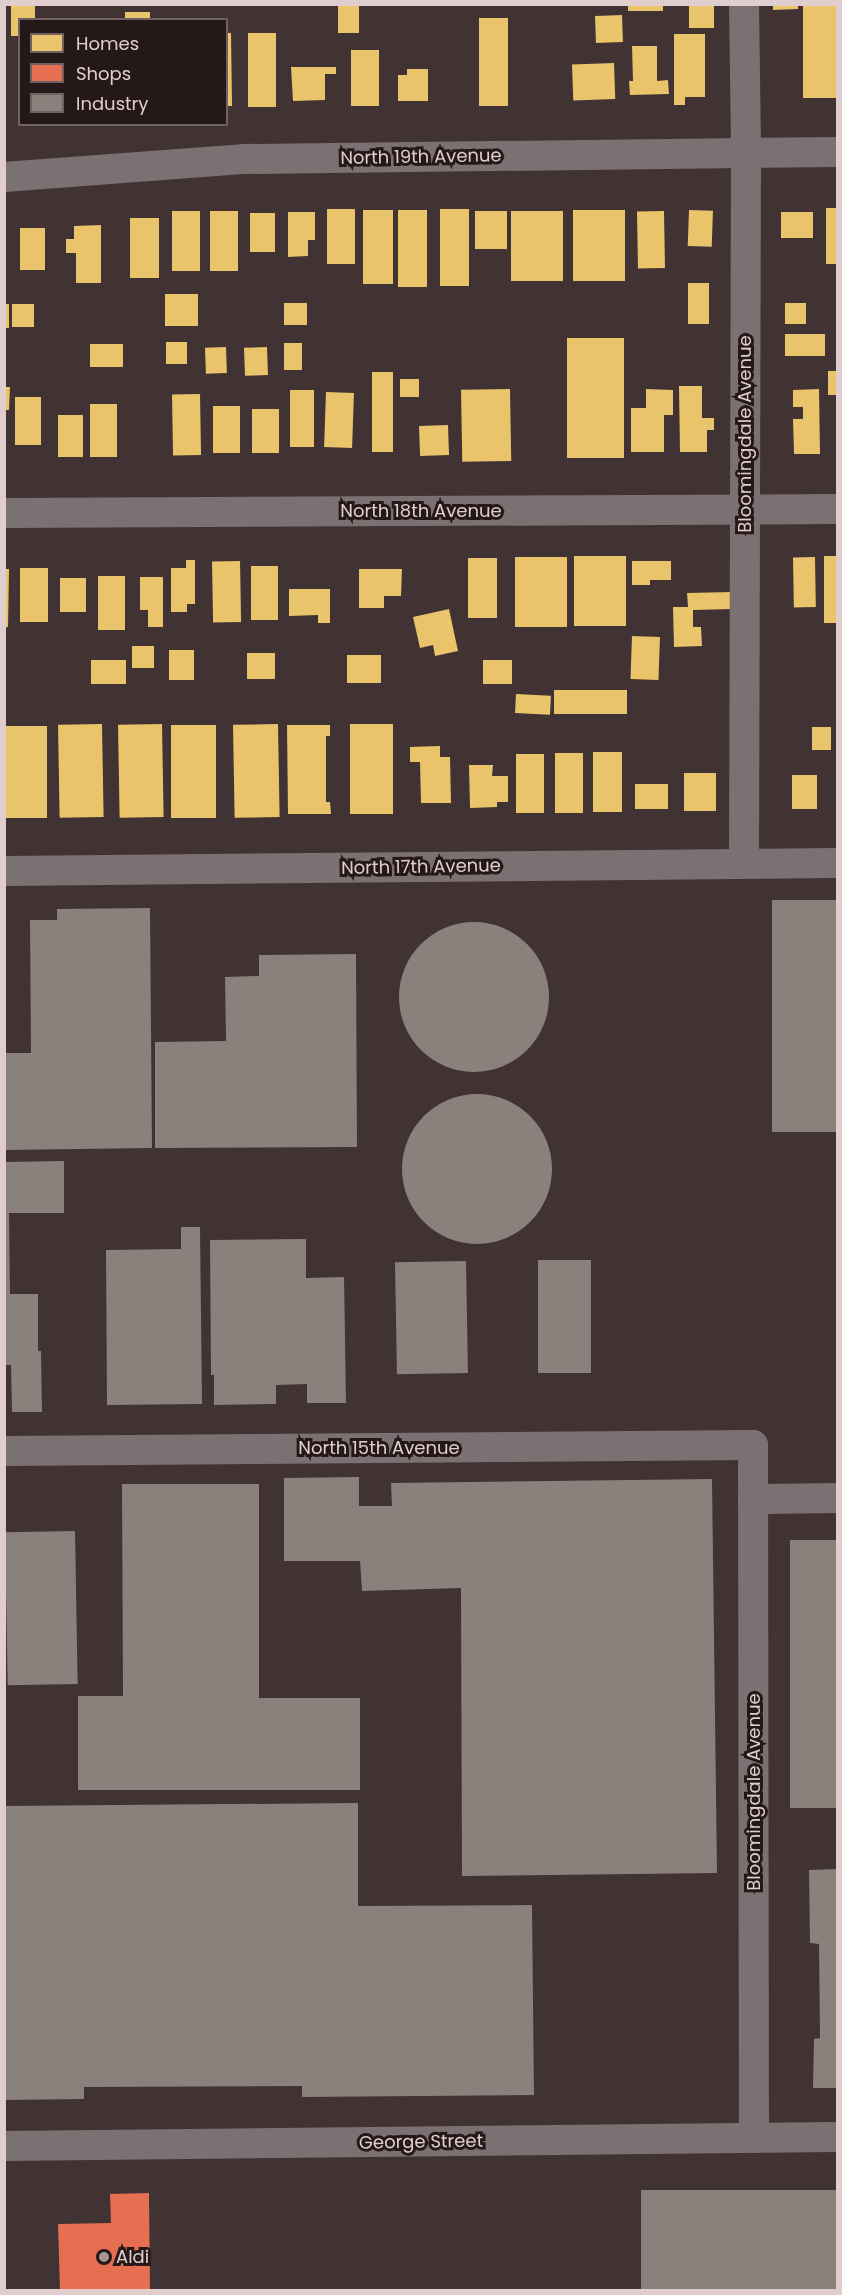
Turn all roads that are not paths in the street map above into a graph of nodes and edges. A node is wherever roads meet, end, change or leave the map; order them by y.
1 (744, 4) edge
2 (837, 152) edge
3 (746, 153) junction
4 (4, 177) edge
5 (837, 508) edge
6 (744, 509) junction
7 (4, 513) edge
8 (837, 863) edge
9 (744, 864) junction
10 (4, 871) edge
11 (753, 1445) joint
12 (4, 1451) edge
13 (837, 1498) edge
14 (753, 1499) junction
15 (754, 2138) junction
16 (837, 2138) edge
17 (4, 2146) edge

1 - 3 street, Bloomingdale Avenue
2 - 3 street, North 19th Avenue
3 - 4 street, North 19th Avenue
3 - 6 street, Bloomingdale Avenue
5 - 6 street, North 18th Avenue
6 - 7 street, North 18th Avenue
6 - 9 street, Bloomingdale Avenue
8 - 9 street, North 17th Avenue
9 - 10 street, North 17th Avenue
11 - 12 street, North 15th Avenue
11 - 14 street, Bloomingdale Avenue
13 - 14 street
14 - 15 street, Bloomingdale Avenue
15 - 16 street, George Street
15 - 17 street, George Street

